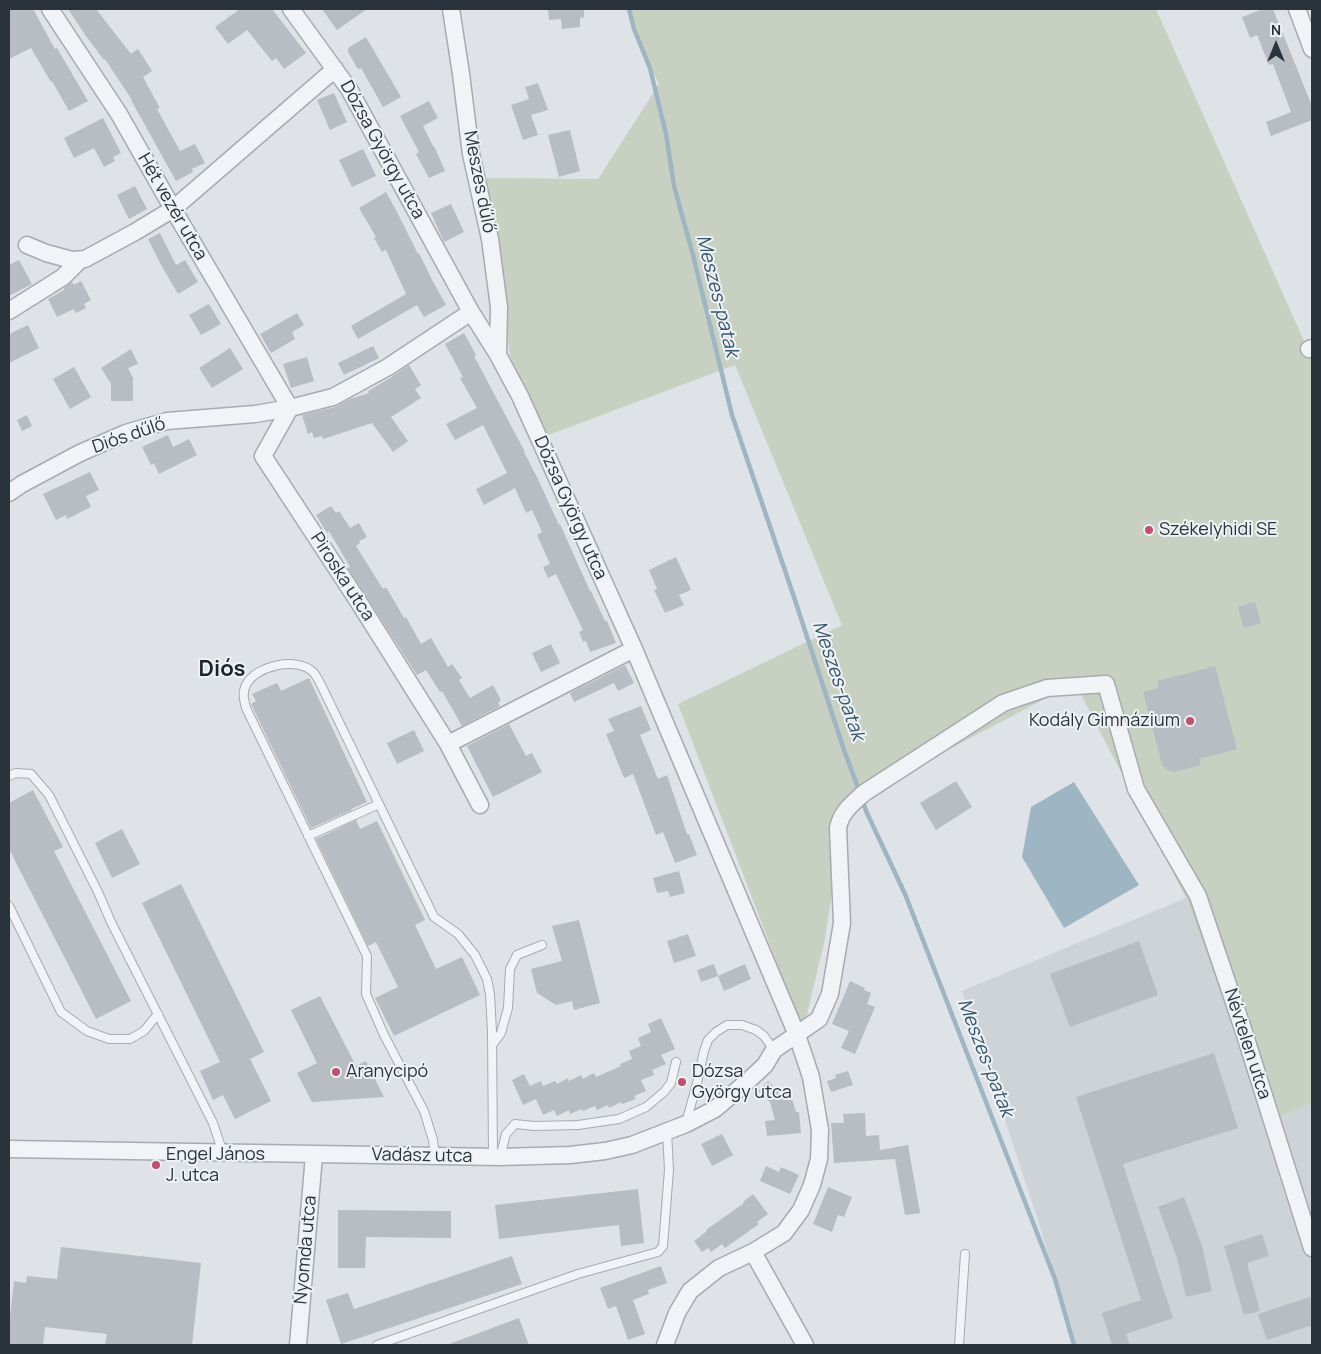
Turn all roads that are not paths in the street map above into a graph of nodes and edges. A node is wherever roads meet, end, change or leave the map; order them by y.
1 (50, 9) edge
2 (291, 9) edge
3 (451, 9) edge
4 (1297, 9) edge
5 (1312, 49) edge
6 (335, 69) junction
7 (173, 210) junction
8 (27, 245) dead end
9 (80, 260) junction
10 (9, 311) edge
11 (471, 312) junction
12 (498, 355) junction
13 (290, 408) junction
14 (9, 493) edge
15 (634, 649) junction
16 (448, 744) junction
17 (9, 776) edge
18 (859, 797) joint
19 (379, 804) junction
20 (480, 805) dead end
21 (308, 836) junction
22 (9, 906) edge
23 (542, 945) dead end
24 (158, 1014) junction
25 (797, 1035) junction
26 (492, 1045) junction
27 (774, 1050) junction
28 (676, 1062) dead end
29 (686, 1124) junction
30 (667, 1132) junction
31 (9, 1149) edge
32 (223, 1153) junction
33 (314, 1155) junction
34 (435, 1156) junction
35 (497, 1156) junction
36 (1312, 1248) edge
37 (753, 1252) junction
38 (965, 1254) dead end
39 (298, 1345) edge
40 (377, 1345) edge
41 (665, 1345) edge
42 (805, 1345) edge
43 (960, 1345) edge

1 - 7 street, Hét vezér utca
2 - 6 street, Dózsa György utca
3 - 12 street, Meszes dűlő
4 - 5 street
6 - 7 street
6 - 11 street, Dózsa György utca
7 - 9 street
7 - 13 street, Hét vezér utca
8 - 9 street
9 - 10 street
11 - 12 street, Dózsa György utca
11 - 13 street
12 - 15 street, Dózsa György utca
13 - 14 street, Diós dűlő
13 - 16 street, Piroska utca
15 - 16 street
15 - 25 street, Dózsa György utca
16 - 20 street
17 - 24 lane
18 - 25 street, Vadász utca
18 - 36 street, Névtelen utca
19 - 21 lane
19 - 21 lane
19 - 26 lane
21 - 34 lane
22 - 24 lane
23 - 26 lane
24 - 32 lane
25 - 27 street, Vadász utca
25 - 37 street, Dózsa György utca
26 - 35 lane
27 - 29 street, Vadász utca
27 - 29 lane
28 - 35 lane
29 - 30 street, Vadász utca
30 - 35 street, Vadász utca
30 - 40 lane
31 - 32 street, Vadász utca
32 - 33 street, Vadász utca
33 - 34 street, Vadász utca
33 - 39 street, Nyomda utca
34 - 35 street, Vadász utca
37 - 41 street, Dózsa György utca
37 - 42 street
38 - 43 lane

